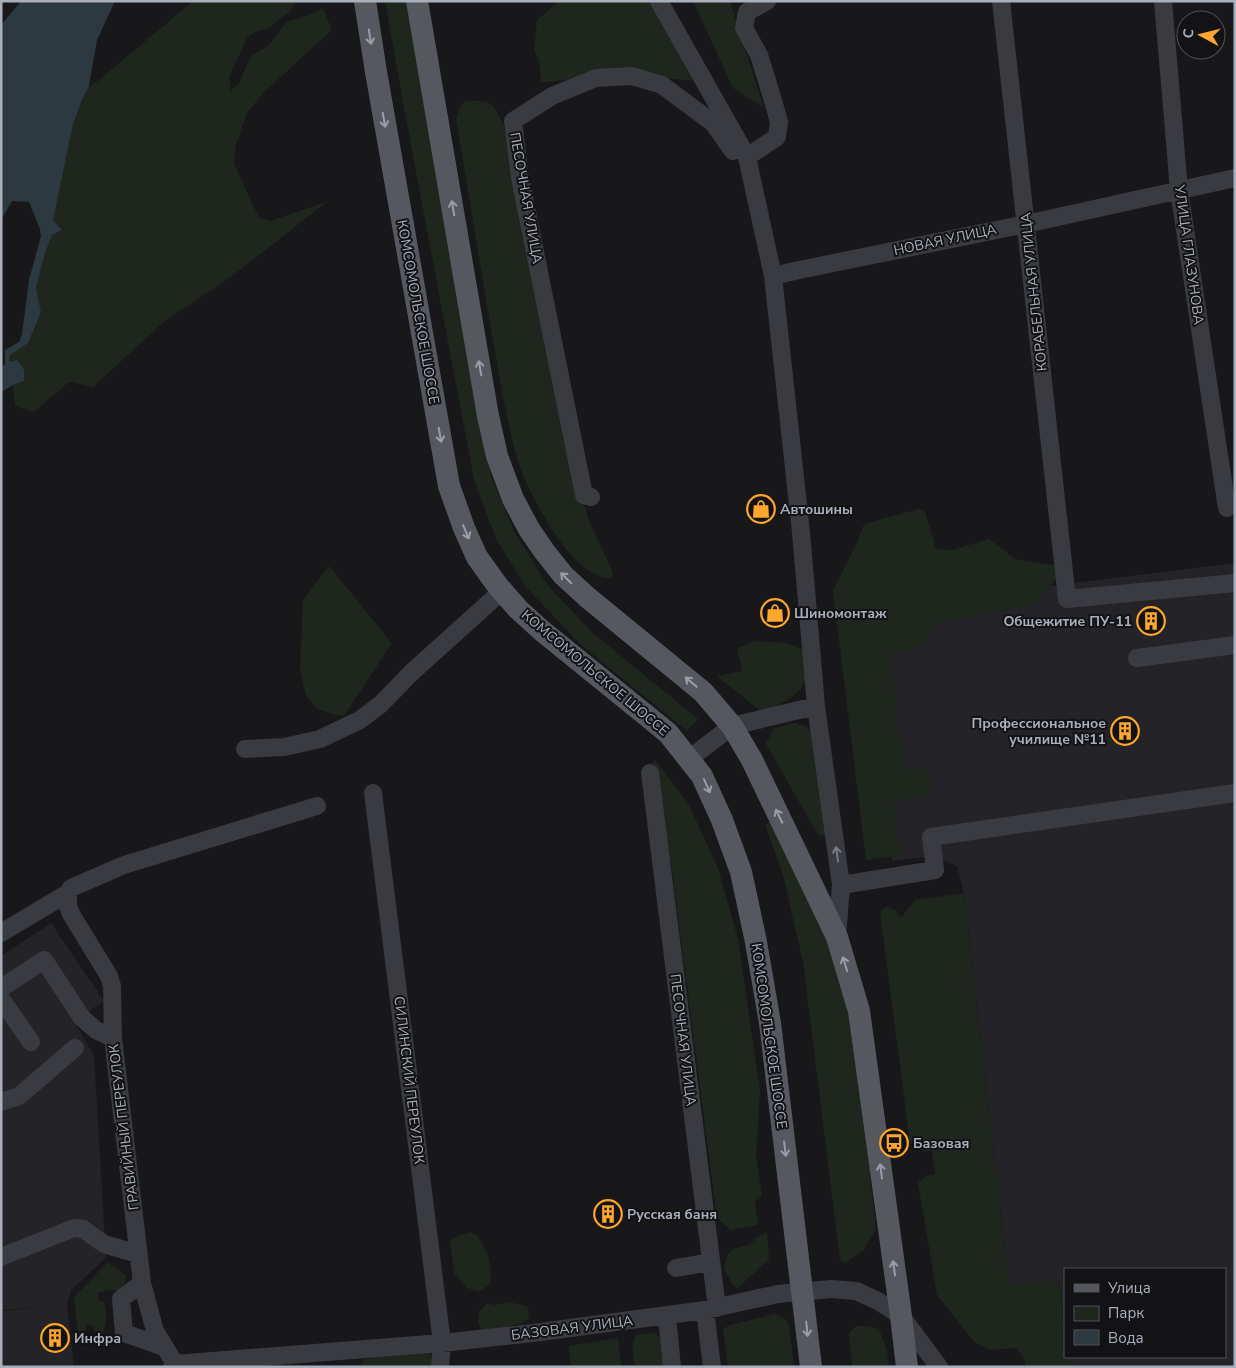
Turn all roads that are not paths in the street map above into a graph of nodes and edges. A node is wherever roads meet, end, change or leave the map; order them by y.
1 (365, 1) edge
2 (417, 1) edge
3 (659, 1) edge
4 (766, 1) edge
5 (1001, 1) edge
6 (1162, 1) edge
7 (747, 157) junction
8 (752, 177) junction
9 (1235, 178) edge
10 (1179, 190) junction
11 (1026, 224) junction
12 (773, 276) junction
13 (591, 497) dead end
14 (1227, 508) dead end
15 (1235, 583) edge
16 (502, 591) junction
17 (1235, 644) edge
18 (1136, 658) dead end
19 (816, 706) junction
20 (732, 726) junction
21 (245, 749) dead end
22 (689, 759) junction
23 (650, 773) dead end
24 (372, 793) dead end
25 (1235, 793) edge
26 (317, 806) dead end
27 (841, 885) junction
28 (68, 893) junction
29 (1, 933) edge
30 (837, 938) junction
31 (1, 988) edge
32 (1, 999) edge
33 (113, 1038) junction
34 (31, 1042) dead end
35 (75, 1048) dead end
36 (1, 1102) edge
37 (138, 1254) junction
38 (1, 1257) edge
39 (711, 1262) junction
40 (676, 1268) dead end
41 (142, 1283) junction
42 (802, 1291) junction
43 (711, 1309) junction
44 (667, 1316) junction
45 (901, 1316) junction
46 (442, 1343) junction
47 (164, 1346) junction
48 (173, 1365) edge
49 (440, 1367) edge
50 (672, 1367) edge
51 (712, 1367) edge
52 (811, 1367) edge
53 (907, 1367) edge
54 (938, 1367) edge

1 -> 16 main road, КОМСОМОЛЬСКОЕ ШОССЕ
20 -> 2 main road
3 - 7 street
4 - 7 street
5 - 11 street, КОРАБЕЛЬНАЯ УЛИЦА
6 - 10 street, УЛИЦА ГЛАЗУНОВА
7 - 8 street
8 - 12 street
8 - 13 street, ПЕСОЧНАЯ УЛИЦА
9 - 10 street, НОВАЯ УЛИЦА
10 - 11 street, НОВАЯ УЛИЦА
10 - 14 street, УЛИЦА ГЛАЗУНОВА
11 - 12 street, НОВАЯ УЛИЦА
11 - 15 street, КОРАБЕЛЬНАЯ УЛИЦА
12 - 19 street
16 - 21 street
16 - 22 main road, КОМСОМОЛЬСКОЕ ШОССЕ
17 - 18 street
19 - 20 street
27 -> 19 street
20 - 22 street
30 -> 20 main road
22 -> 42 main road, КОМСОМОЛЬСКОЕ ШОССЕ
23 - 39 street, ПЕСОЧНАЯ УЛИЦА
24 - 46 street, СИЛИНСКИЙ ПЕРЕУЛОК
25 - 27 street
26 - 28 street
27 - 30 street
28 - 29 street
28 - 33 street, ГРАВИЙНЫЙ ПЕРЕУЛОК
45 -> 30 main road
31 - 33 street
32 - 34 street
33 - 37 street, ГРАВИЙНЫЙ ПЕРЕУЛОК
35 - 36 street
37 - 38 street
37 - 41 street, ГРАВИЙНЫЙ ПЕРЕУЛОК
39 - 40 street
39 - 43 street, ПЕСОЧНАЯ УЛИЦА
41 - 47 street, ГРАВИЙНЫЙ ПЕРЕУЛОК
41 - 47 street
42 - 43 street, БАЗОВАЯ УЛИЦА
42 - 45 street, БАЗОВАЯ УЛИЦА
42 -> 52 main road, КОМСОМОЛЬСКОЕ ШОССЕ
43 - 44 street, БАЗОВАЯ УЛИЦА
43 - 51 street, ПЕСОЧНАЯ УЛИЦА
44 - 46 street, БАЗОВАЯ УЛИЦА
44 - 50 street
45 - 53 main road
45 - 54 street, БАЗОВАЯ УЛИЦА
46 - 48 street, БАЗОВАЯ УЛИЦА
46 - 49 street, СИЛИНСКИЙ ПЕРЕУЛОК
47 - 48 street, ГРАВИЙНЫЙ ПЕРЕУЛОК

